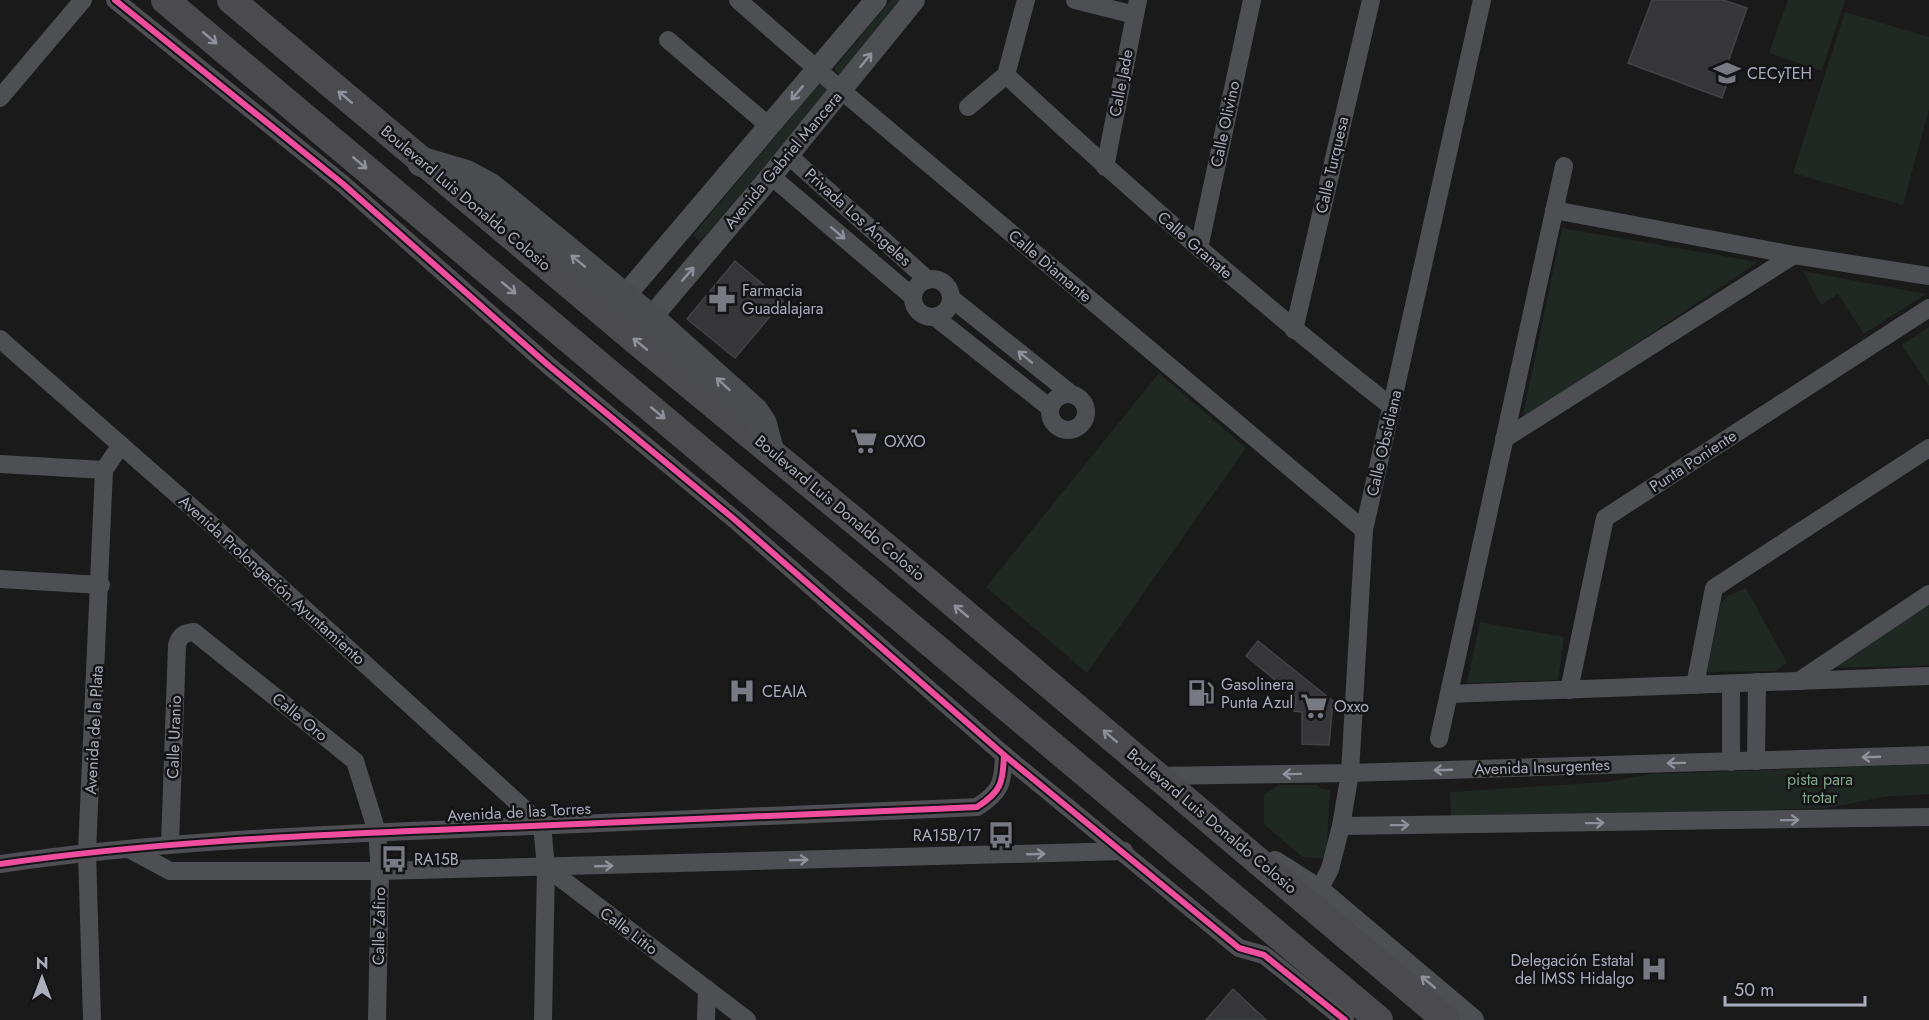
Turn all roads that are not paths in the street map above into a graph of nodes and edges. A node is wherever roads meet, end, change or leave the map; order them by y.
1 (83, 0) edge
2 (115, 0) edge
3 (165, 0) edge
4 (231, 0) edge
5 (738, 0) edge
6 (876, 0) edge
7 (914, 0) edge
8 (1026, 0) edge
9 (1075, 0) edge
10 (1252, 0) edge
11 (1371, 0) edge
12 (1482, 0) edge
13 (1136, 7) edge
14 (668, 40) dead end
15 (818, 68) junction
16 (1005, 75) junction
17 (841, 90) junction
18 (0, 98) edge
19 (968, 107) dead end
20 (769, 126) junction
21 (788, 155) junction
22 (422, 162) junction
23 (1105, 166) junction
24 (1564, 166) dead end
25 (771, 176) junction
26 (1554, 210) junction
27 (681, 230) junction
28 (1199, 248) junction
29 (707, 252) junction
30 (1794, 255) junction
31 (1929, 276) edge
32 (928, 280) junction
33 (913, 297) junction
34 (623, 298) junction
35 (951, 298) junction
36 (1929, 308) edge
37 (935, 317) junction
38 (650, 319) junction
39 (1294, 330) junction
40 (0, 339) edge
41 (1070, 393) junction
42 (1392, 407) junction
43 (1050, 408) junction
44 (1504, 439) junction
45 (121, 445) junction
46 (768, 447) junction
47 (1929, 447) edge
48 (0, 451) edge
49 (7, 464) edge
50 (105, 470) junction
51 (1364, 530) junction
52 (0, 579) edge
53 (101, 585) junction
54 (1929, 594) edge
55 (185, 633) joint
56 (1929, 676) edge
57 (1799, 681) junction
58 (1757, 682) junction
59 (1731, 684) junction
60 (1695, 685) junction
61 (1569, 690) junction
62 (1449, 694) junction
63 (1439, 739) dead end
64 (1004, 755) junction
65 (1929, 755) edge
66 (1756, 761) junction
67 (1731, 762) junction
68 (1350, 773) junction
69 (1155, 776) junction
70 (1929, 817) edge
71 (542, 825) junction
72 (1341, 826) junction
73 (1220, 827) junction
74 (377, 832) junction
75 (253, 839) junction
76 (170, 844) junction
77 (129, 849) junction
78 (87, 851) junction
79 (1124, 851) junction
80 (0, 864) edge
81 (546, 867) junction
82 (253, 872) junction
83 (380, 872) junction
84 (1319, 890) junction
85 (707, 990) junction
86 (92, 1020) edge
87 (378, 1020) edge
88 (543, 1020) edge
89 (706, 1020) edge
90 (747, 1020) edge
91 (1345, 1020) edge
92 (1379, 1020) edge
93 (1446, 1020) edge
94 (1473, 1020) edge

1 - 18 street
2 - 64 street
3 -> 92 main road
22 -> 4 main road, Boulevard Luis Donaldo Colosio
5 - 15 street, Calle Diamante
6 - 15 street, Avenida Gabriel Mancera
17 -> 7 street, Avenida Gabriel Mancera
8 - 16 street
9 - 13 street
10 - 28 street, Calle Olivino
11 - 39 street, Calle Turquesa
12 - 42 street, Calle Obsidiana
13 - 23 street, Calle Jade
14 - 20 street
15 - 17 street, Calle Diamante
15 -> 20 street, Avenida Gabriel Mancera
16 - 19 street
16 - 23 street, Calle Granate
17 - 21 street, Avenida Gabriel Mancera
17 - 51 street, Calle Diamante
20 - 27 street, Avenida Gabriel Mancera
21 - 25 street, Avenida Gabriel Mancera
21 - 32 street, Privada Los Ángeles
34 -> 22 highway
46 -> 22 main road, Boulevard Luis Donaldo Colosio
23 - 28 street, Calle Granate
24 - 26 street
25 - 29 street, Avenida Gabriel Mancera
25 -> 33 street, Privada Los Ángeles
26 - 30 street
26 - 44 street
27 - 29 street
27 - 34 street, Avenida Gabriel Mancera
28 - 39 street, Calle Granate
38 -> 29 street, Avenida Gabriel Mancera
30 - 31 street
30 - 44 street
32 - 33 street
32 - 35 street
33 - 37 street
34 - 38 highway
35 - 37 street
41 -> 35 street
36 - 61 street, Punta Poniente
37 - 43 street
46 -> 38 highway
39 - 42 street, Calle Granate
40 - 45 street, Avenida Prolongación Ayuntamiento
41 - 43 street
41 - 43 street
42 - 51 street, Calle Obsidiana
44 - 62 street
45 - 50 street
45 - 71 street, Avenida Prolongación Ayuntamiento
69 -> 46 main road, Boulevard Luis Donaldo Colosio
47 - 60 street
48 - 49 street
49 - 50 street
50 - 53 street, Avenida de la Plata
51 - 68 street, Calle Obsidiana
52 - 53 street
53 - 78 street, Avenida de la Plata
54 - 57 street
55 - 74 street, Calle Oro
55 - 76 street, Calle Uranio
56 - 57 street
57 - 58 street
58 - 59 street
58 - 66 street
59 - 60 street
59 - 67 street
60 - 61 street
61 - 62 street
62 - 63 street
64 - 71 street, Avenida de las Torres
64 - 79 street
65 -> 66 street, Avenida Insurgentes
66 - 67 street, Avenida Insurgentes
67 -> 68 street, Avenida Insurgentes
68 -> 69 street, Avenida Insurgentes
68 - 72 street, Calle Obsidiana
69 - 73 main road, Boulevard Luis Donaldo Colosio
72 -> 70 street
71 - 74 street, Avenida de las Torres
71 - 81 street
72 - 84 street, Calle Obsidiana
73 - 84 street
73 - 93 main road, Boulevard Luis Donaldo Colosio
74 - 75 street, Avenida de las Torres
74 - 83 street, Calle Zafiro
75 - 76 street, Avenida de las Torres
75 - 82 street
76 - 77 street, Avenida de las Torres
77 - 78 street, Avenida de las Torres
77 - 82 street
78 - 80 street, Avenida de las Torres
78 - 86 street, Avenida de la Plata
81 -> 79 street
79 - 91 street
81 - 83 street
81 - 85 street, Calle Litio
81 - 88 street
82 - 83 street
83 - 87 street, Calle Zafiro
94 -> 84 street
85 - 89 street
85 - 90 street, Calle Litio

